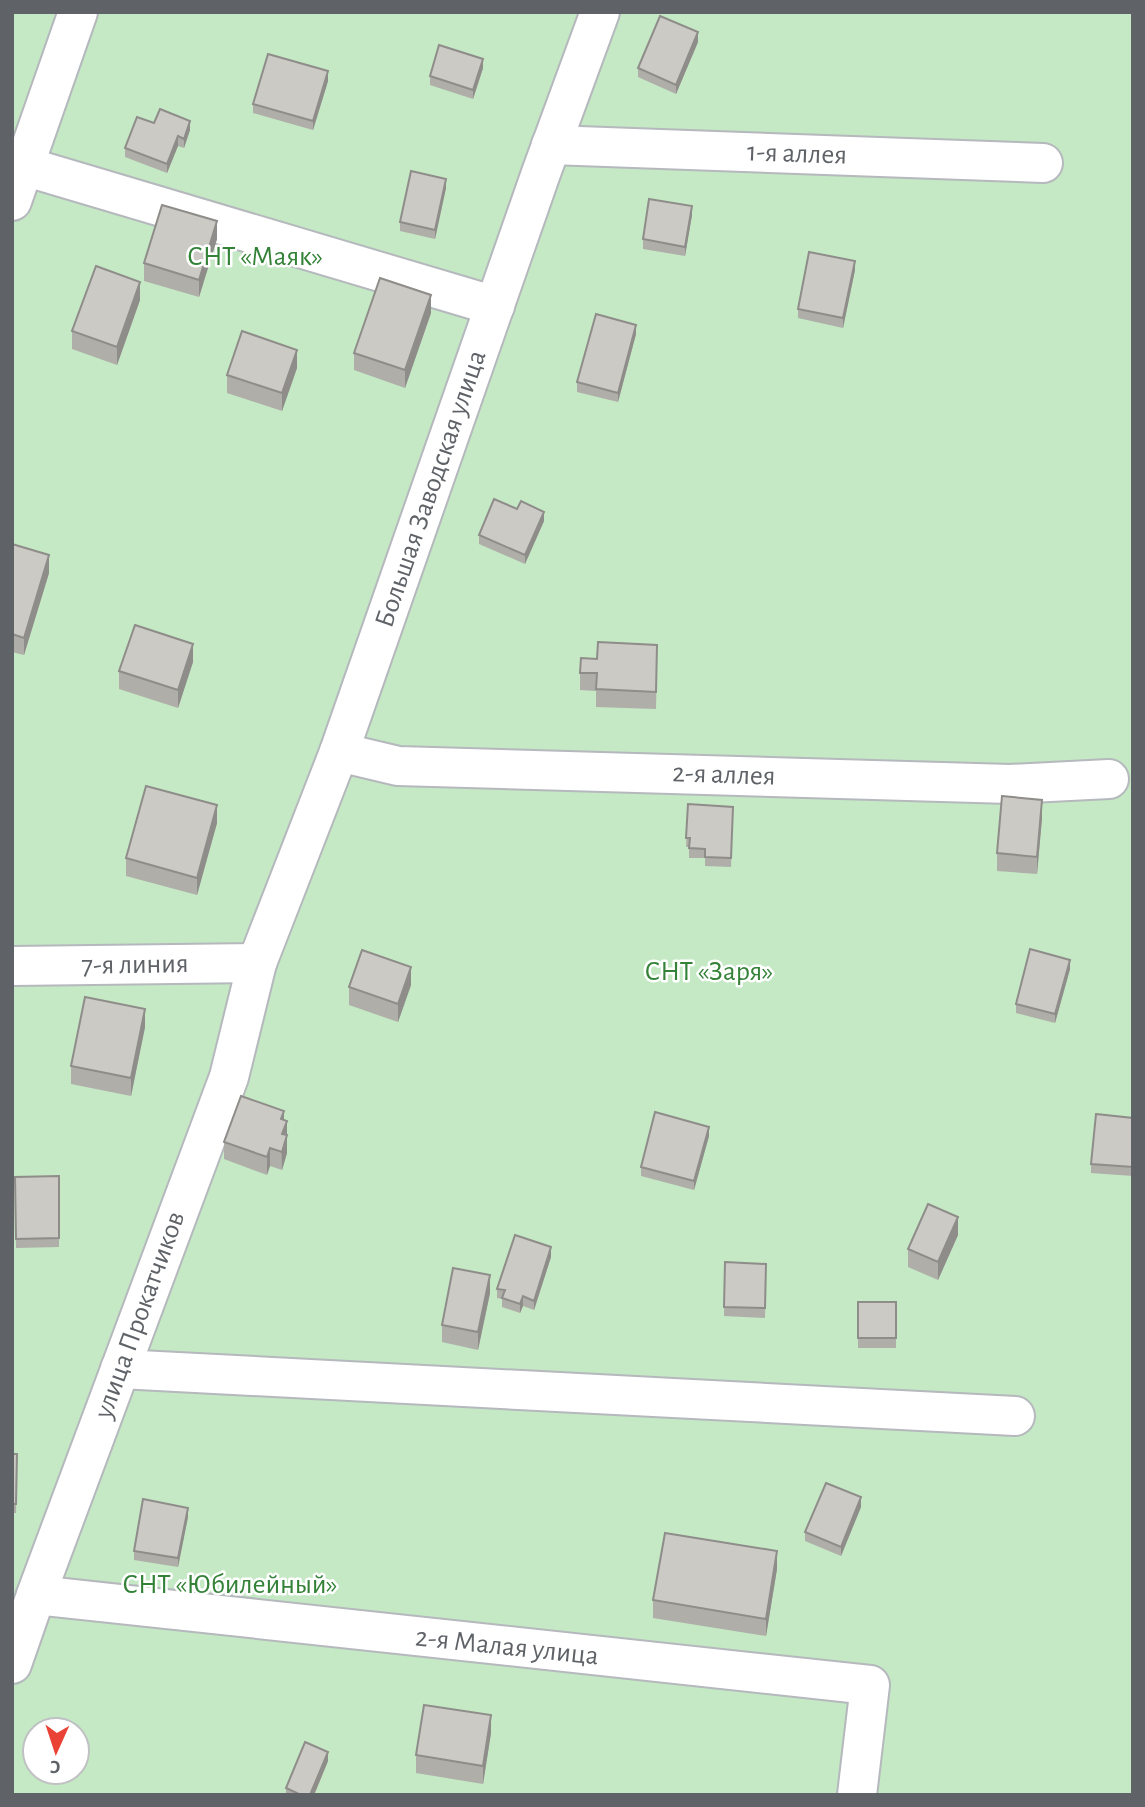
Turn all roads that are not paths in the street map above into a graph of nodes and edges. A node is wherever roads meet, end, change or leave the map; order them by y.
1 (78, 12) edge
2 (600, 12) edge
3 (551, 145) junction
4 (1043, 163) dead end
5 (18, 183) edge
6 (495, 306) junction
7 (339, 752) junction
8 (1109, 779) dead end
9 (257, 963) junction
10 (12, 967) edge
11 (120, 1369) junction
12 (1015, 1416) dead end
13 (36, 1595) junction
14 (12, 1664) edge
15 (857, 1795) edge

1 - 5 street
2 - 3 street, Большая Заводская улица
3 - 4 street, 1-я аллея
3 - 6 street, Большая Заводская улица
5 - 6 street
6 - 7 street, Большая Заводская улица
7 - 8 street, 2-я аллея
7 - 9 street, Большая Заводская улица
9 - 10 street, 7-я линия
9 - 11 street, улица Прокатчиков
11 - 12 street
11 - 13 street, улица Прокатчиков
13 - 14 street, улица Прокатчиков
13 - 15 street, 2-я Малая улица

